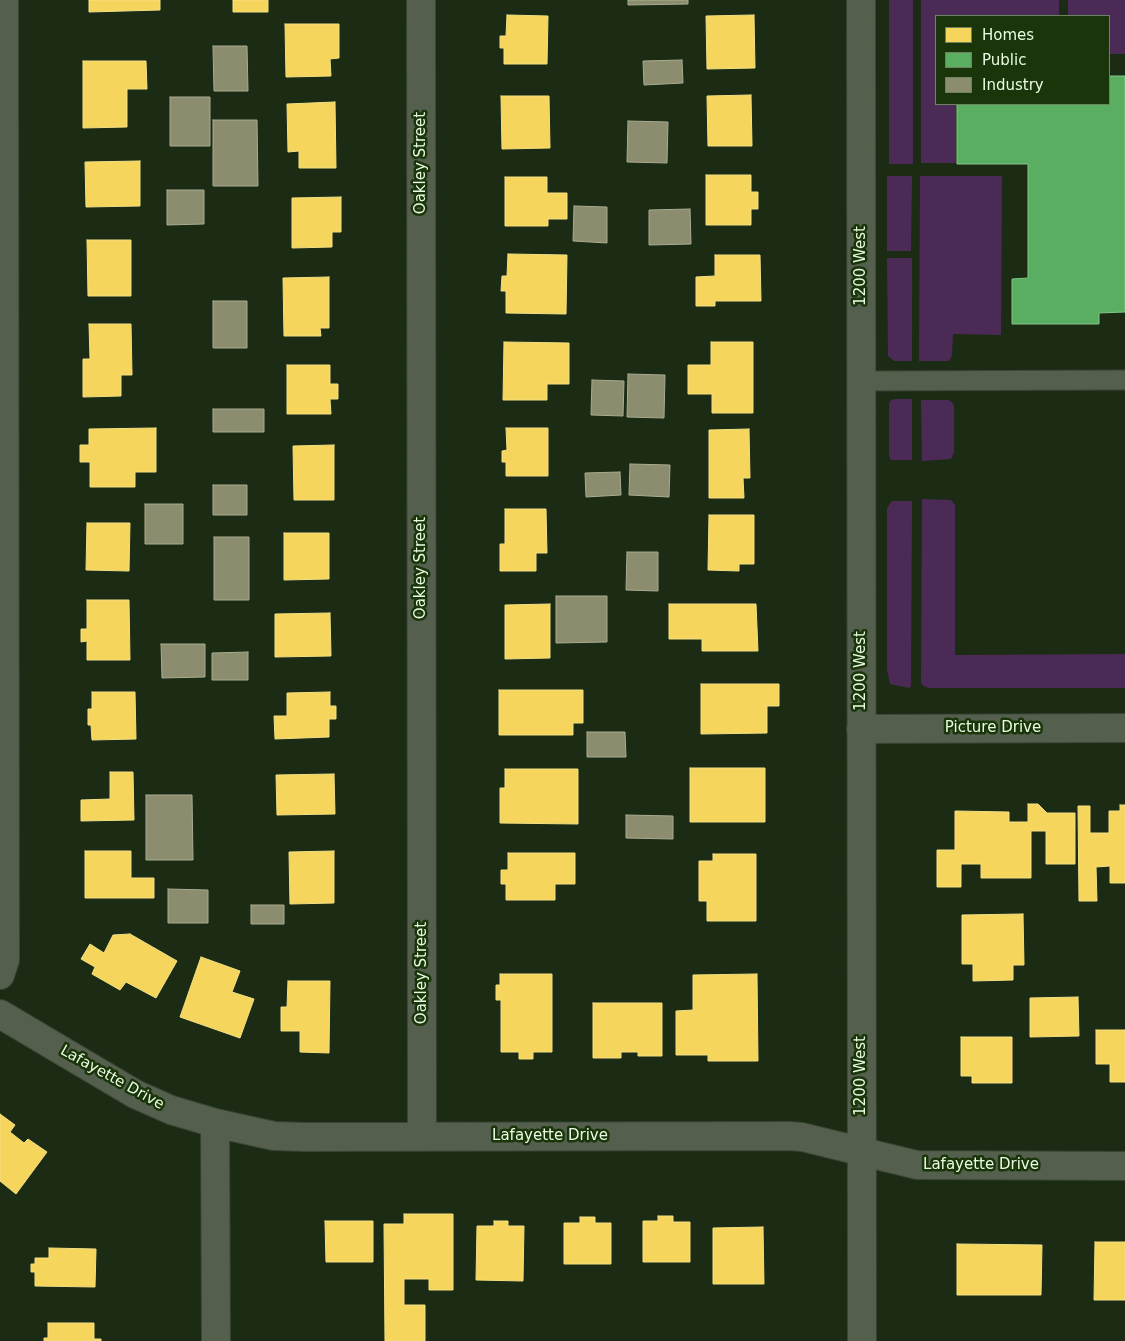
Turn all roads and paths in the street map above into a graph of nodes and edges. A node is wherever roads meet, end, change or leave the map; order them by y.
1 (4, 0) edge
2 (421, 0) edge
3 (861, 0) edge
4 (1125, 380) edge
5 (861, 382) junction
6 (1125, 728) edge
7 (861, 729) junction
8 (0, 975) edge
9 (0, 1014) edge
10 (215, 1124) junction
11 (422, 1136) junction
12 (861, 1151) junction
13 (1125, 1166) edge
14 (216, 1341) edge
15 (862, 1341) edge

1 - 8 street
2 - 11 street, Oakley Street
3 - 5 street, 1200 West
4 - 5 lane
5 - 7 street, 1200 West
6 - 7 street, Picture Drive
7 - 12 street, 1200 West
9 - 10 street, Lafayette Drive
10 - 11 street, Lafayette Drive
10 - 14 street
11 - 12 street, Lafayette Drive
12 - 13 street, Lafayette Drive
12 - 15 street, 1200 West

